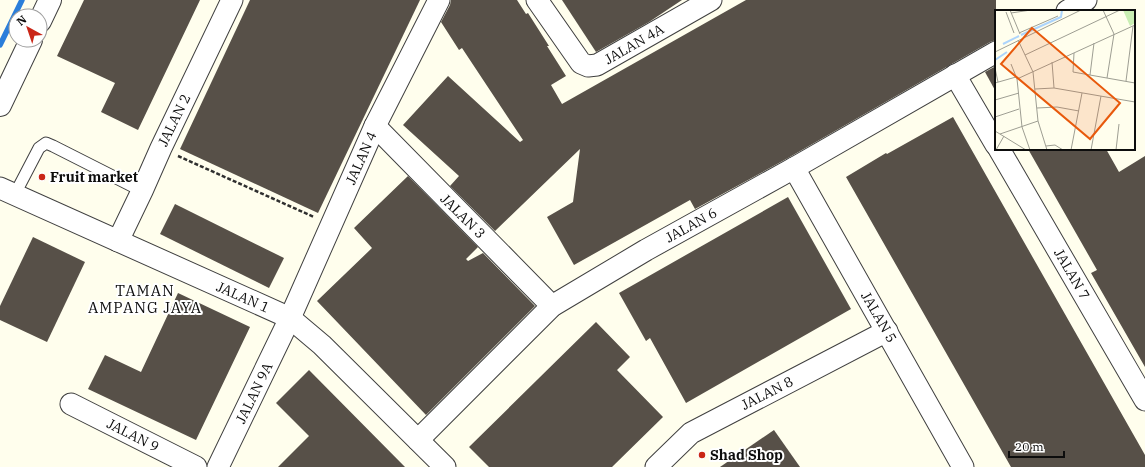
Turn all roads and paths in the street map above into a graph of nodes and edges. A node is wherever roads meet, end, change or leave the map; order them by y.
1 (232, 0) edge
2 (439, 0) edge
3 (537, 0) edge
4 (710, 0) edge
5 (1086, 0) edge
6 (1069, 10) edge
7 (27, 48) edge
8 (995, 53) edge
9 (955, 75) junction
10 (0, 105) edge
11 (375, 126) junction
12 (995, 143) edge
13 (161, 148) junction
14 (999, 150) edge
15 (794, 168) junction
16 (7, 191) edge
17 (142, 192) junction
18 (331, 225) junction
19 (118, 241) junction
20 (552, 306) junction
21 (290, 318) junction
22 (887, 331) junction
23 (1145, 400) edge
24 (71, 404) dead end
25 (418, 440) junction
26 (195, 467) edge
27 (218, 467) edge
28 (445, 467) edge
29 (656, 467) edge
30 (963, 467) edge

1 - 13 street, JALAN 2
2 - 11 street, JALAN 4
3 - 4 street, JALAN 4A
5 - 6 street
7 - 10 street
8 - 9 street, JALAN 6
9 - 12 street
9 - 15 street, JALAN 6
11 - 18 street, JALAN 4
11 - 20 street, JALAN 3
13 - 17 street, JALAN 2
13 - 18 path
14 - 23 street, JALAN 7
15 - 20 street, JALAN 6
15 - 22 street, JALAN 5
16 - 17 lane
16 - 19 street, JALAN 1
17 - 19 street, JALAN 2
18 - 21 street, JALAN 4
19 - 21 street, JALAN 1
20 - 25 street, JALAN 6
21 - 25 street, JALAN 1
21 - 27 street, JALAN 9A
22 - 29 street, JALAN 8
22 - 30 street, JALAN 5
24 - 26 street, JALAN 9
25 - 28 street, JALAN 1

